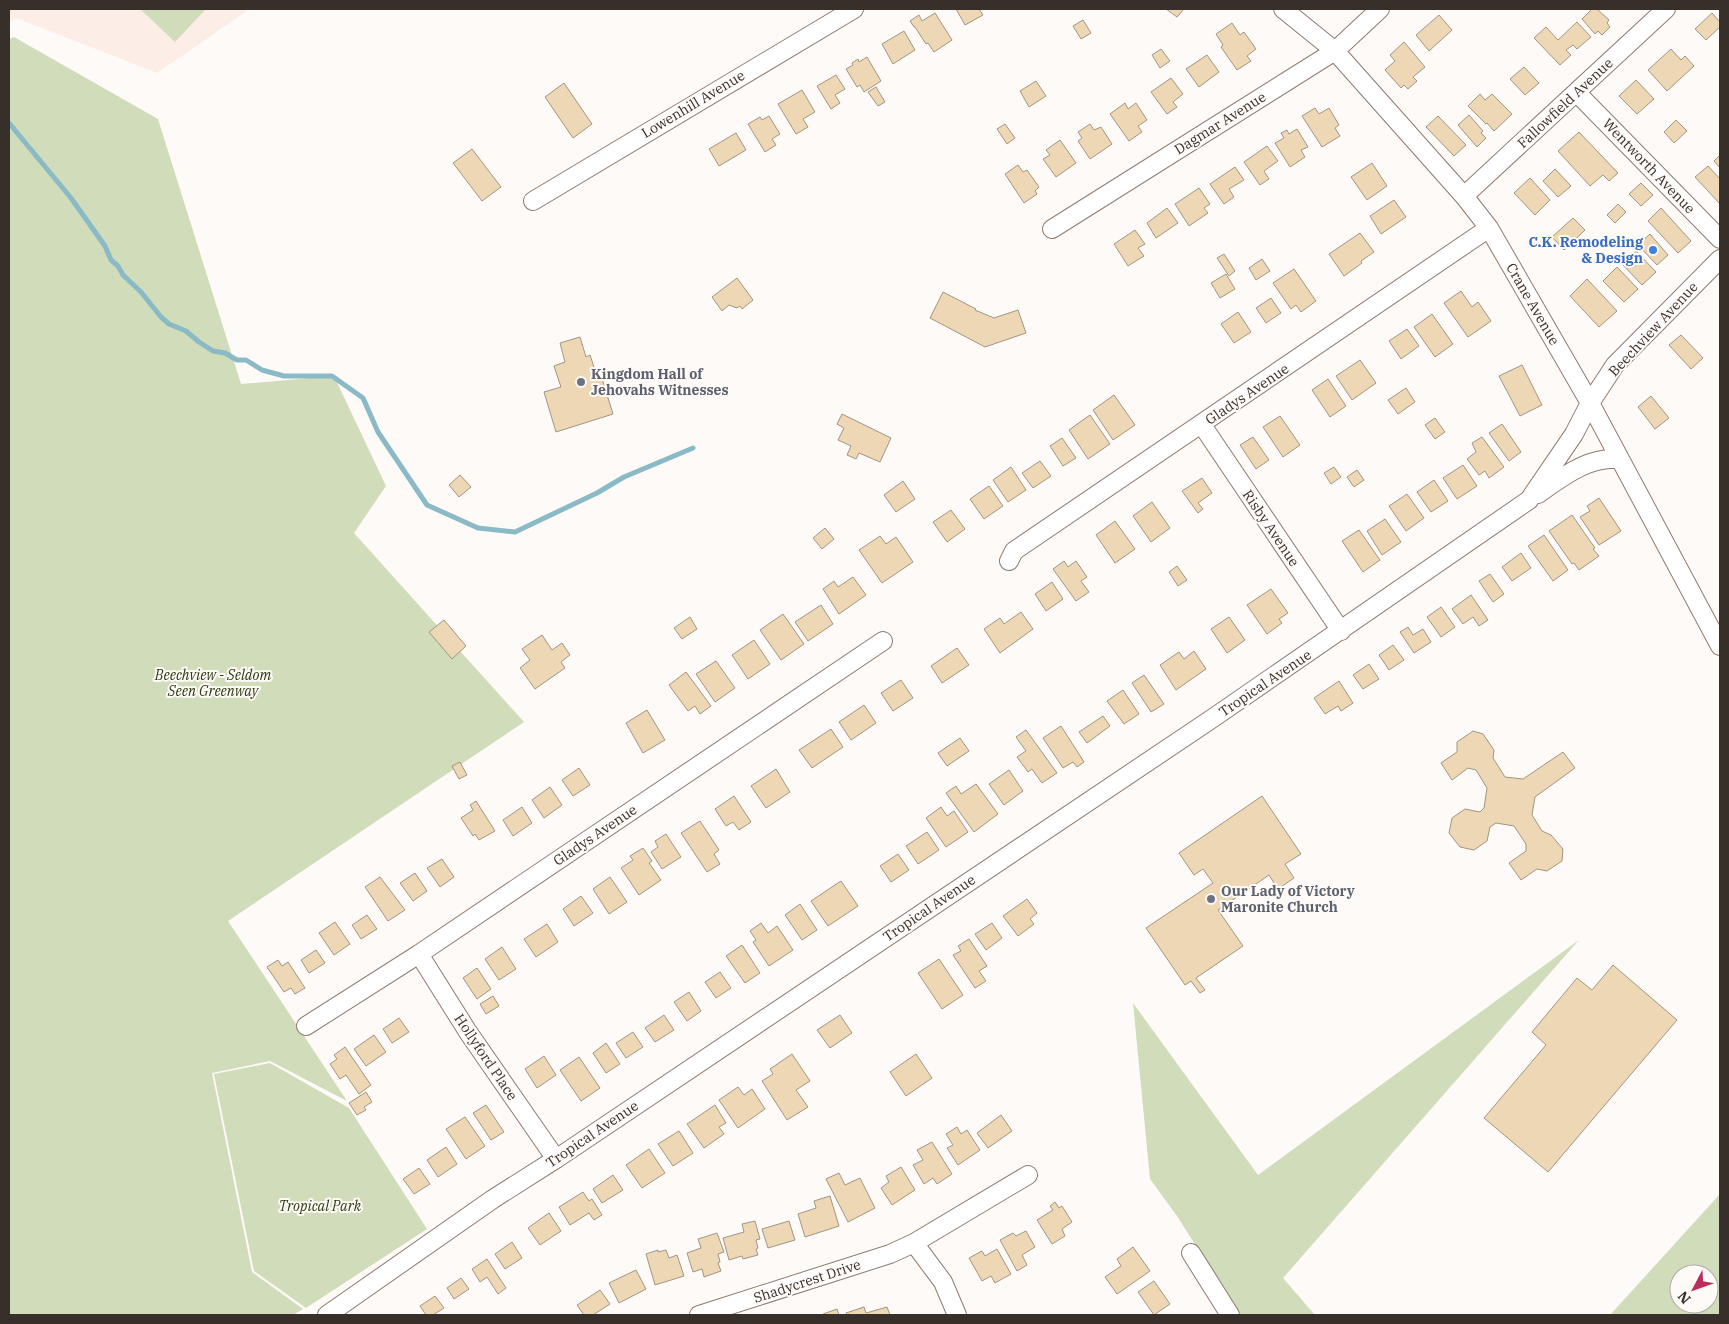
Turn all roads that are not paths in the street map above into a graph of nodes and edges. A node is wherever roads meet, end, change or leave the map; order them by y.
1 (854, 9) edge
2 (1283, 9) edge
3 (1380, 9) edge
4 (1666, 9) edge
5 (1335, 51) junction
6 (1577, 93) junction
7 (1464, 196) junction
8 (534, 201) dead end
9 (1489, 228) junction
10 (1052, 229) dead end
11 (1720, 239) edge
12 (1720, 259) edge
13 (1590, 403) junction
14 (1202, 425) junction
15 (1620, 459) junction
16 (1529, 500) junction
17 (1009, 561) dead end
18 (1341, 631) junction
19 (883, 641) dead end
20 (1720, 646) edge
21 (419, 954) junction
22 (306, 1026) dead end
23 (556, 1159) junction
24 (1028, 1175) dead end
25 (914, 1243) junction
26 (1191, 1253) dead end
27 (327, 1315) edge
28 (699, 1315) edge
29 (957, 1315) edge
30 (1230, 1315) edge

1 - 8 street, Lowenhill Avenue
2 - 5 street, Crane Avenue
3 - 5 street, Dagmar Avenue
4 - 6 street, Fallowfield Avenue
5 - 7 street, Crane Avenue
5 - 10 street, Dagmar Avenue
6 - 7 street, Fallowfield Avenue
6 - 11 street, Wentworth Avenue
7 - 9 street, Crane Avenue
9 - 13 street, Crane Avenue
9 - 14 street, Gladys Avenue
12 - 13 street, Beechview Avenue
13 - 15 street, Crane Avenue
13 - 16 street, Tropical Avenue
14 - 17 street, Gladys Avenue
14 - 18 street, Risby Avenue
15 - 16 street, Tropical Avenue
15 - 20 street, Crane Avenue
16 - 18 street, Tropical Avenue
18 - 23 street, Tropical Avenue
19 - 21 street, Gladys Avenue
21 - 22 street, Gladys Avenue
21 - 23 street, Hollyford Place
23 - 27 street, Tropical Avenue
24 - 25 street, Shadycrest Drive
25 - 28 street, Shadycrest Drive
25 - 29 street
26 - 30 street

